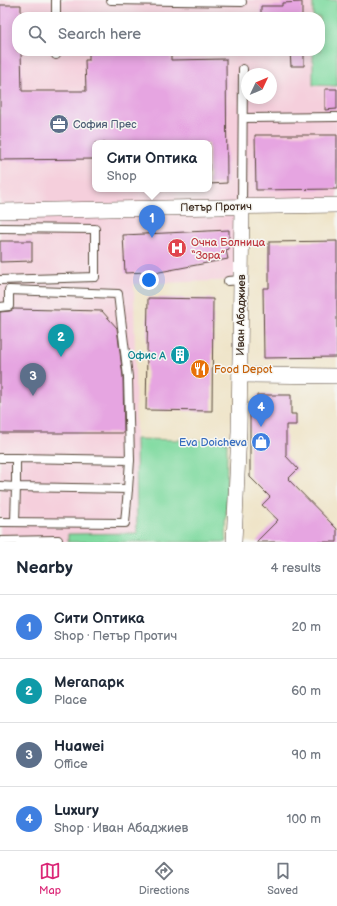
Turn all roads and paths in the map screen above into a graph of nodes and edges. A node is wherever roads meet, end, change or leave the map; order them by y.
1 (56, 0) edge
2 (111, 0) edge
3 (242, 2) dead end
4 (56, 12) edge
5 (243, 104) edge
6 (337, 117) edge
7 (243, 118) junction
8 (337, 205) edge
9 (242, 206) junction
10 (0, 214) edge
11 (0, 228) edge
12 (0, 280) edge
13 (0, 307) edge
14 (240, 375) junction
15 (337, 376) edge
16 (0, 458) edge
17 (16, 458) junction
18 (130, 460) junction
19 (0, 486) edge
20 (16, 486) junction
21 (128, 489) junction
22 (0, 522) edge
23 (15, 522) junction
24 (58, 540) dead end
25 (9, 541) edge
26 (234, 542) edge

1 - 4 lane
2 - 3 lane
5 - 7 lane
6 - 7 lane
7 - 9 lane
8 - 9 street, Петър Протич
9 - 10 street, Петър Протич
9 - 14 street, Иван Абаджиев
11 - 12 lane
13 - 18 lane
14 - 15 street
14 - 26 street, Иван Абаджиев
16 - 17 lane
17 - 18 lane
17 - 20 lane
18 - 21 lane
19 - 20 lane
20 - 21 lane
20 - 23 lane
21 - 23 lane
22 - 23 lane
24 - 25 lane

